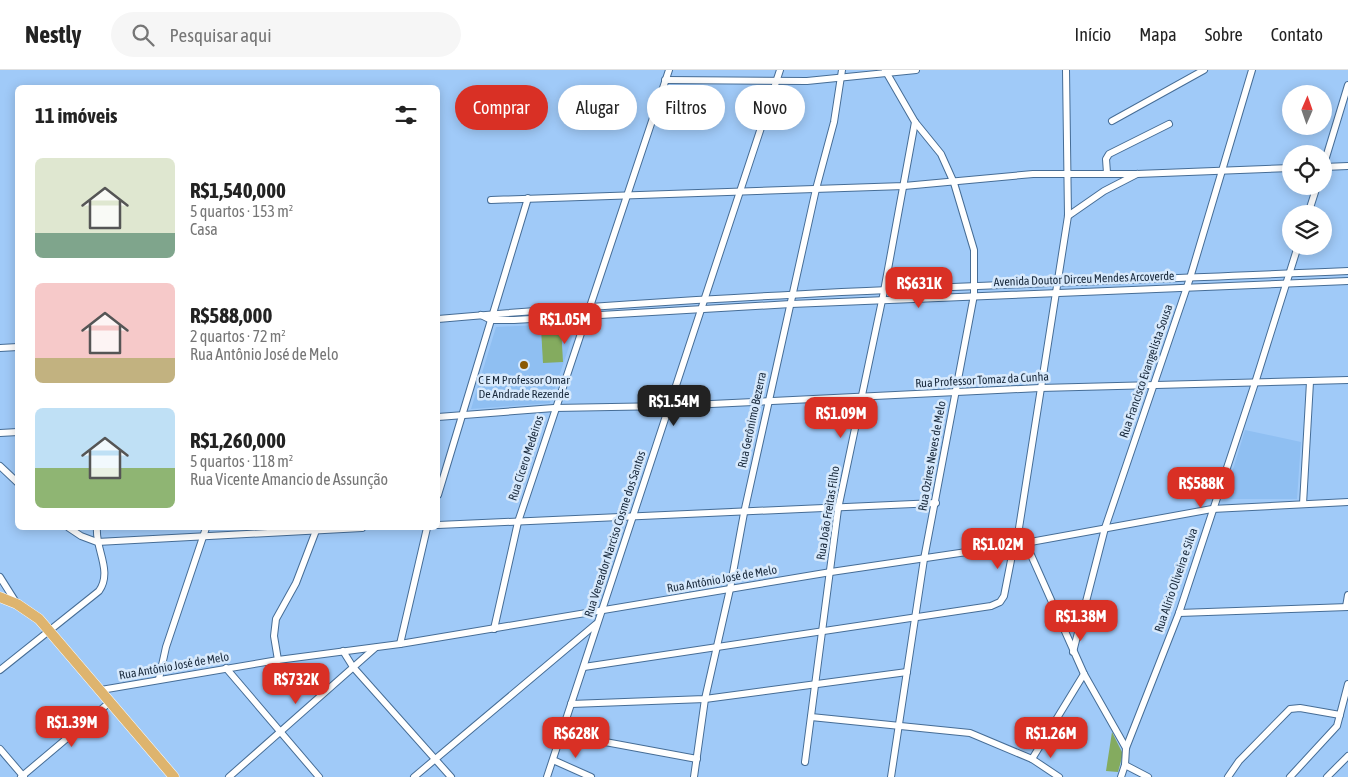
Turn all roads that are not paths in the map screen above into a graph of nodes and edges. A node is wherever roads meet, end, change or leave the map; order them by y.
1 (669, 70) edge
2 (780, 70) edge
3 (842, 70) edge
4 (916, 70) edge
5 (1066, 70) edge
6 (1204, 70) edge
7 (1252, 70) edge
8 (886, 72) edge
9 (840, 78) junction
10 (665, 80) junction
11 (776, 82) junction
12 (1348, 85) edge
13 (1112, 121) dead end
14 (915, 122) junction
15 (1169, 124) dead end
16 (1330, 145) edge
17 (1332, 166) edge
18 (1348, 166) edge
19 (1282, 168) edge
20 (1220, 171) junction
21 (1107, 173) junction
22 (1068, 174) junction
23 (1138, 174) junction
24 (954, 183) junction
25 (904, 186) junction
26 (816, 189) junction
27 (739, 191) junction
28 (626, 195) junction
29 (528, 198) junction
30 (491, 200) dead end
31 (1068, 216) junction
32 (1295, 255) edge
33 (1348, 271) edge
34 (1289, 274) junction
35 (1190, 278) junction
36 (1348, 281) edge
37 (1057, 283) junction
38 (1287, 284) junction
39 (974, 287) junction
40 (1186, 287) junction
41 (1056, 291) junction
42 (884, 292) junction
43 (793, 295) junction
44 (974, 295) junction
45 (882, 300) junction
46 (703, 301) junction
47 (791, 304) junction
48 (700, 309) junction
49 (587, 312) junction
50 (492, 316) junction
51 (440, 319) edge
52 (15, 347) edge
53 (0, 348) edge
54 (1348, 380) edge
55 (1310, 382) junction
56 (1255, 383) junction
57 (1153, 385) junction
58 (1040, 388) junction
59 (954, 394) junction
60 (860, 397) junction
61 (767, 401) junction
62 (669, 406) junction
63 (554, 408) junction
64 (463, 415) junction
65 (440, 417) edge
66 (15, 432) edge
67 (0, 433) edge
68 (0, 466) edge
69 (15, 480) edge
70 (440, 489) edge
71 (1348, 502) edge
72 (936, 503) junction
73 (1303, 504) junction
74 (838, 509) junction
75 (1212, 509) junction
76 (744, 513) junction
77 (633, 518) junction
78 (518, 522) junction
79 (440, 525) edge
80 (1105, 528) junction
81 (72, 530) edge
82 (97, 530) edge
83 (205, 530) edge
84 (284, 530) edge
85 (315, 530) edge
86 (427, 530) edge
87 (203, 535) junction
88 (97, 542) junction
89 (1024, 542) junction
90 (1014, 545) junction
91 (924, 559) junction
92 (831, 572) junction
93 (0, 577) edge
94 (730, 589) junction
95 (1348, 595) edge
96 (0, 597) edge
97 (17, 604) junction
98 (1347, 607) edge
99 (602, 611) junction
100 (1179, 612) junction
101 (916, 617) junction
102 (597, 623) junction
103 (49, 629) junction
104 (494, 629) junction
105 (823, 632) junction
106 (400, 644) junction
107 (717, 646) junction
108 (376, 648) junction
109 (343, 651) junction
110 (1074, 652) junction
111 (278, 660) junction
112 (353, 667) junction
113 (584, 667) junction
114 (226, 668) junction
115 (0, 670) edge
116 (907, 672) junction
117 (1084, 674) junction
118 (159, 679) junction
119 (814, 684) junction
120 (1348, 684) edge
121 (101, 690) junction
122 (705, 699) junction
123 (110, 702) junction
124 (572, 704) junction
125 (1340, 715) junction
126 (811, 717) junction
127 (899, 725) junction
128 (280, 734) junction
129 (562, 734) junction
130 (1126, 748) junction
131 (0, 749) edge
132 (1348, 756) edge
133 (697, 759) junction
134 (1032, 759) junction
135 (435, 760) junction
136 (553, 760) junction
137 (805, 762) dead end
138 (1125, 765) junction
139 (23, 776) edge
140 (174, 777) edge
141 (229, 777) edge
142 (319, 777) edge
143 (414, 777) edge
144 (451, 777) edge
145 (547, 777) edge
146 (590, 777) edge
147 (694, 777) edge
148 (891, 777) edge
149 (1059, 777) edge
150 (1120, 777) edge
151 (1148, 777) edge
152 (1228, 777) edge
153 (1290, 777) edge
154 (1327, 777) edge

1 - 10 street, Rua Cícero Medeiros
2 - 11 street, Rua Vereador Narciso Cosme dos Santos
3 - 9 street, Rua Gerônimo Bezerra
4 - 8 street
5 - 22 street
6 - 13 street
7 - 20 street, Rua Francisco Evangelista Sousa
8 - 9 street
8 - 14 street, Rua Ozires Neves de Melo
9 - 11 street
9 - 26 street, Rua Gerônimo Bezerra
10 - 11 street
10 - 28 street, Rua Cícero Medeiros
11 - 27 street, Rua Vereador Narciso Cosme dos Santos
12 - 16 street
14 - 24 street, Rua Ozires Neves de Melo
14 - 25 street, Rua João Freitas Filho
15 - 21 street
17 - 18 street
19 - 20 street
20 - 23 street
20 - 35 street, Rua Francisco Evangelista Sousa
21 - 22 street
21 - 23 street
22 - 24 street
22 - 31 street
23 - 31 street
24 - 25 street
24 - 39 street, Rua Ozires Neves de Melo
25 - 26 street
25 - 42 street, Rua João Freitas Filho
26 - 27 street
26 - 43 street, Rua Gerônimo Bezerra
27 - 28 street
27 - 46 street, Rua Vereador Narciso Cosme dos Santos
28 - 29 street
28 - 49 street, Rua Cícero Medeiros
29 - 30 street
29 - 50 street
31 - 37 street
32 - 34 street, Rua Alírio Oliveira e Silva
33 - 34 street, Avenida Doutor Dirceu Mendes Arcoverde
34 - 35 street, Avenida Doutor Dirceu Mendes Arcoverde
34 - 38 street, Rua Alírio Oliveira e Silva
35 - 37 street, Avenida Doutor Dirceu Mendes Arcoverde
35 - 40 street, Rua Francisco Evangelista Sousa
36 - 38 street, Avenida Doutor Dirceu Mendes Arcoverde
37 - 39 street, Avenida Doutor Dirceu Mendes Arcoverde
37 - 41 street
38 - 40 street, Avenida Doutor Dirceu Mendes Arcoverde
38 - 56 street, Rua Alírio Oliveira e Silva
39 - 42 street, Avenida Doutor Dirceu Mendes Arcoverde
39 - 44 street, Rua Ozires Neves de Melo
40 - 41 street, Avenida Doutor Dirceu Mendes Arcoverde
40 - 57 street, Rua Francisco Evangelista Sousa
41 - 44 street, Avenida Doutor Dirceu Mendes Arcoverde
41 - 58 street
42 - 43 street, Avenida Doutor Dirceu Mendes Arcoverde
42 - 45 street, Rua João Freitas Filho
43 - 46 street, Avenida Doutor Dirceu Mendes Arcoverde
43 - 47 street, Rua Gerônimo Bezerra
44 - 45 street, Avenida Doutor Dirceu Mendes Arcoverde
44 - 59 street, Rua Ozires Neves de Melo
45 - 47 street, Avenida Doutor Dirceu Mendes Arcoverde
45 - 60 street, Rua João Freitas Filho
46 - 48 street, Rua Vereador Narciso Cosme dos Santos
46 - 49 street, Avenida Doutor Dirceu Mendes Arcoverde
47 - 48 street, Avenida Doutor Dirceu Mendes Arcoverde
47 - 61 street, Rua Gerônimo Bezerra
48 - 49 street, Avenida Doutor Dirceu Mendes Arcoverde
48 - 62 street, Rua Vereador Narciso Cosme dos Santos
49 - 50 street, Avenida Doutor Dirceu Mendes Arcoverde
49 - 63 street, Rua Cícero Medeiros
50 - 51 street
50 - 64 street
52 - 53 street
54 - 55 street, Rua Professor Tomaz da Cunha
55 - 56 street, Rua Professor Tomaz da Cunha
55 - 73 street
56 - 57 street, Rua Professor Tomaz da Cunha
56 - 75 street, Rua Alírio Oliveira e Silva
57 - 58 street, Rua Professor Tomaz da Cunha
57 - 80 street, Rua Francisco Evangelista Sousa
58 - 59 street, Rua Professor Tomaz da Cunha
58 - 89 street
59 - 60 street, Rua Professor Tomaz da Cunha
59 - 72 street, Rua Ozires Neves de Melo
60 - 61 street, Rua Professor Tomaz da Cunha
60 - 74 street, Rua João Freitas Filho
61 - 62 street, Rua Professor Tomaz da Cunha
61 - 76 street, Rua Gerônimo Bezerra
62 - 63 street, Rua Professor Tomaz da Cunha
62 - 77 street, Rua Vereador Narciso Cosme dos Santos
63 - 64 street, Rua Professor Tomaz da Cunha
63 - 78 street, Rua Cícero Medeiros
64 - 65 street, Rua Professor Tomaz da Cunha
64 - 70 street
66 - 67 street
68 - 69 street
71 - 73 street, Rua Antônio José de Melo
72 - 74 street
72 - 91 street, Rua Ozires Neves de Melo
73 - 75 street, Rua Antônio José de Melo
74 - 76 street
74 - 92 street, Rua João Freitas Filho
75 - 80 street, Rua Antônio José de Melo
75 - 100 street, Rua Alírio Oliveira e Silva
76 - 77 street
76 - 94 street, Rua Gerônimo Bezerra
77 - 78 street
77 - 99 street, Rua Vereador Narciso Cosme dos Santos
78 - 79 street
78 - 104 street, Rua Cícero Medeiros
80 - 89 street, Rua Antônio José de Melo
80 - 110 street, Rua Francisco Evangelista Sousa
81 - 88 street
82 - 88 street
83 - 87 street
84 - 87 street
85 - 111 street
86 - 106 street
87 - 88 street
87 - 118 street
88 - 103 street
89 - 90 street, Rua Antônio José de Melo
89 - 110 street
90 - 91 street, Rua Antônio José de Melo
90 - 101 street
91 - 92 street, Rua Antônio José de Melo
91 - 101 street, Rua Ozires Neves de Melo
92 - 94 street, Rua Antônio José de Melo
92 - 105 street, Rua João Freitas Filho
93 - 97 street
94 - 99 street, Rua Antônio José de Melo
94 - 107 street, Rua Gerônimo Bezerra
95 - 98 street
96 - 97 main road
97 - 103 main road
98 - 100 street
99 - 102 street, Rua Vereador Narciso Cosme dos Santos
99 - 104 street, Rua Antônio José de Melo
100 - 130 street, Rua Alírio Oliveira e Silva
101 - 105 street
101 - 116 street, Rua Ozires Neves de Melo
102 - 113 street, Rua Vereador Narciso Cosme dos Santos
102 - 135 street
103 - 115 street
103 - 121 main road
104 - 106 street, Rua Antônio José de Melo
105 - 107 street
105 - 119 street, Rua João Freitas Filho
106 - 108 street, Rua Antônio José de Melo
107 - 113 street
107 - 122 street, Rua Gerônimo Bezerra
108 - 109 street, Rua Antônio José de Melo
108 - 112 street
109 - 111 street, Rua Antônio José de Melo
109 - 112 street
110 - 117 street
111 - 114 street, Rua Antônio José de Melo
112 - 128 street
112 - 135 street
113 - 124 street, Rua Vereador Narciso Cosme dos Santos
114 - 118 street, Rua Antônio José de Melo
114 - 128 street
116 - 119 street
116 - 127 street, Rua Ozires Neves de Melo
117 - 130 street
117 - 134 street
118 - 121 street, Rua Antônio José de Melo
119 - 122 street
119 - 126 street, Rua João Freitas Filho
120 - 125 street
121 - 123 main road
122 - 124 street
122 - 133 street, Rua Gerônimo Bezerra
123 - 139 street
123 - 140 main road
124 - 129 street, Rua Vereador Narciso Cosme dos Santos
125 - 152 street
125 - 153 street
126 - 127 street
126 - 137 street, Rua João Freitas Filho
127 - 134 street
127 - 148 street, Rua Ozires Neves de Melo
128 - 141 street
128 - 142 street
129 - 133 street
129 - 136 street, Rua Vereador Narciso Cosme dos Santos
130 - 138 street, Rua Alírio Oliveira e Silva
131 - 139 street
132 - 154 street
133 - 147 street, Rua Gerônimo Bezerra
134 - 149 street
135 - 143 street
135 - 144 street
136 - 145 street, Rua Vereador Narciso Cosme dos Santos
136 - 146 street
138 - 150 street, Rua Alírio Oliveira e Silva
138 - 151 street

